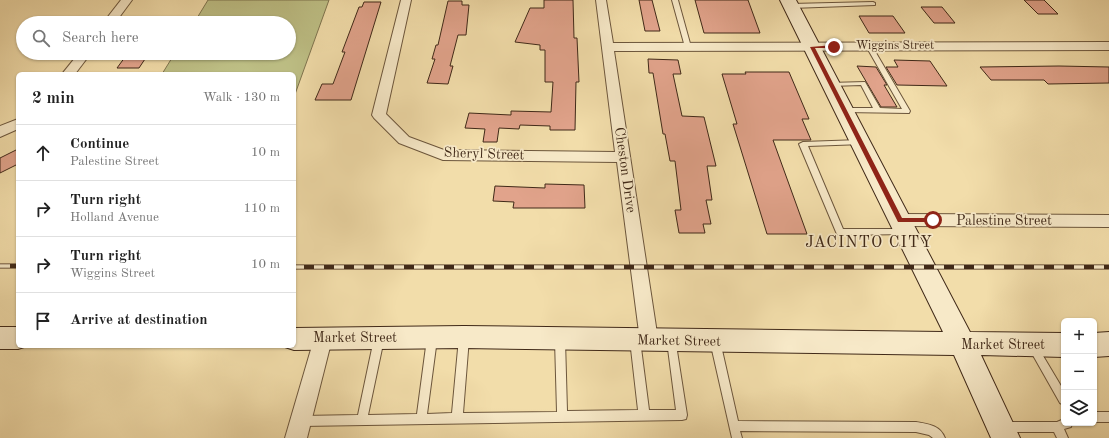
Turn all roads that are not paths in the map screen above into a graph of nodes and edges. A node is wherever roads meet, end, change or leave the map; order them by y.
1 (127, 0) edge
2 (406, 0) edge
3 (601, 0) edge
4 (675, 0) edge
5 (790, 3) edge
6 (873, 4) dead end
7 (114, 16) edge
8 (869, 46) junction
9 (1109, 46) edge
10 (609, 47) junction
11 (688, 47) junction
12 (812, 47) junction
13 (79, 60) edge
14 (70, 72) edge
15 (831, 84) junction
16 (844, 110) junction
17 (878, 110) junction
18 (16, 124) edge
19 (0, 132) edge
20 (860, 142) junction
21 (623, 157) junction
22 (1109, 221) edge
23 (903, 226) junction
24 (464, 337) junction
25 (0, 338) edge
26 (16, 338) edge
27 (379, 338) junction
28 (432, 338) junction
29 (296, 339) edge
30 (323, 339) junction
31 (560, 339) junction
32 (652, 340) junction
33 (715, 341) junction
34 (963, 344) junction
35 (1032, 345) junction
36 (1061, 345) edge
37 (1061, 395) edge
38 (644, 415) junction
39 (562, 417) junction
40 (1097, 417) edge
41 (1109, 417) edge
42 (457, 418) junction
43 (421, 419) junction
44 (362, 420) junction
45 (1061, 425) edge
46 (734, 426) junction
47 (1062, 426) edge
48 (298, 430) edge
49 (1004, 432) edge
50 (737, 438) edge
51 (940, 438) edge
52 (1063, 438) edge

1 - 7 street
2 - 21 street, Sheryl Street
3 - 10 street, Cheston Drive
4 - 11 lane
5 - 6 lane
5 - 12 main road
8 - 9 street, Wiggins Street
8 - 12 street, Wiggins Street
8 - 17 lane
10 - 11 street, Wiggins Street
10 - 21 street, Cheston Drive
11 - 12 street, Wiggins Street
12 - 15 main road
13 - 14 street
15 - 16 main road
15 - 17 lane
16 - 17 lane
16 - 20 main road
18 - 19 street
20 - 23 main road
20 - 23 lane
21 - 32 street, Cheston Drive
22 - 23 street, Palestine Street
23 - 34 main road
24 - 28 main road, Market Street
24 - 31 main road, Market Street
24 - 42 lane
25 - 26 main road
27 - 28 main road, Market Street
27 - 30 main road, Market Street
27 - 44 lane
28 - 43 lane
29 - 30 main road, Market Street
30 - 48 street
31 - 32 main road, Market Street
31 - 39 lane
32 - 33 main road, Market Street
32 - 38 lane
32 - 38 lane
33 - 34 main road, Market Street
33 - 46 lane
34 - 35 main road, Market Street
34 - 49 main road
35 - 36 main road, Market Street
35 - 37 lane
38 - 39 lane
39 - 42 lane
40 - 41 lane
42 - 43 lane
43 - 44 lane
44 - 48 lane
45 - 49 lane
46 - 50 lane
46 - 51 lane
47 - 52 lane

